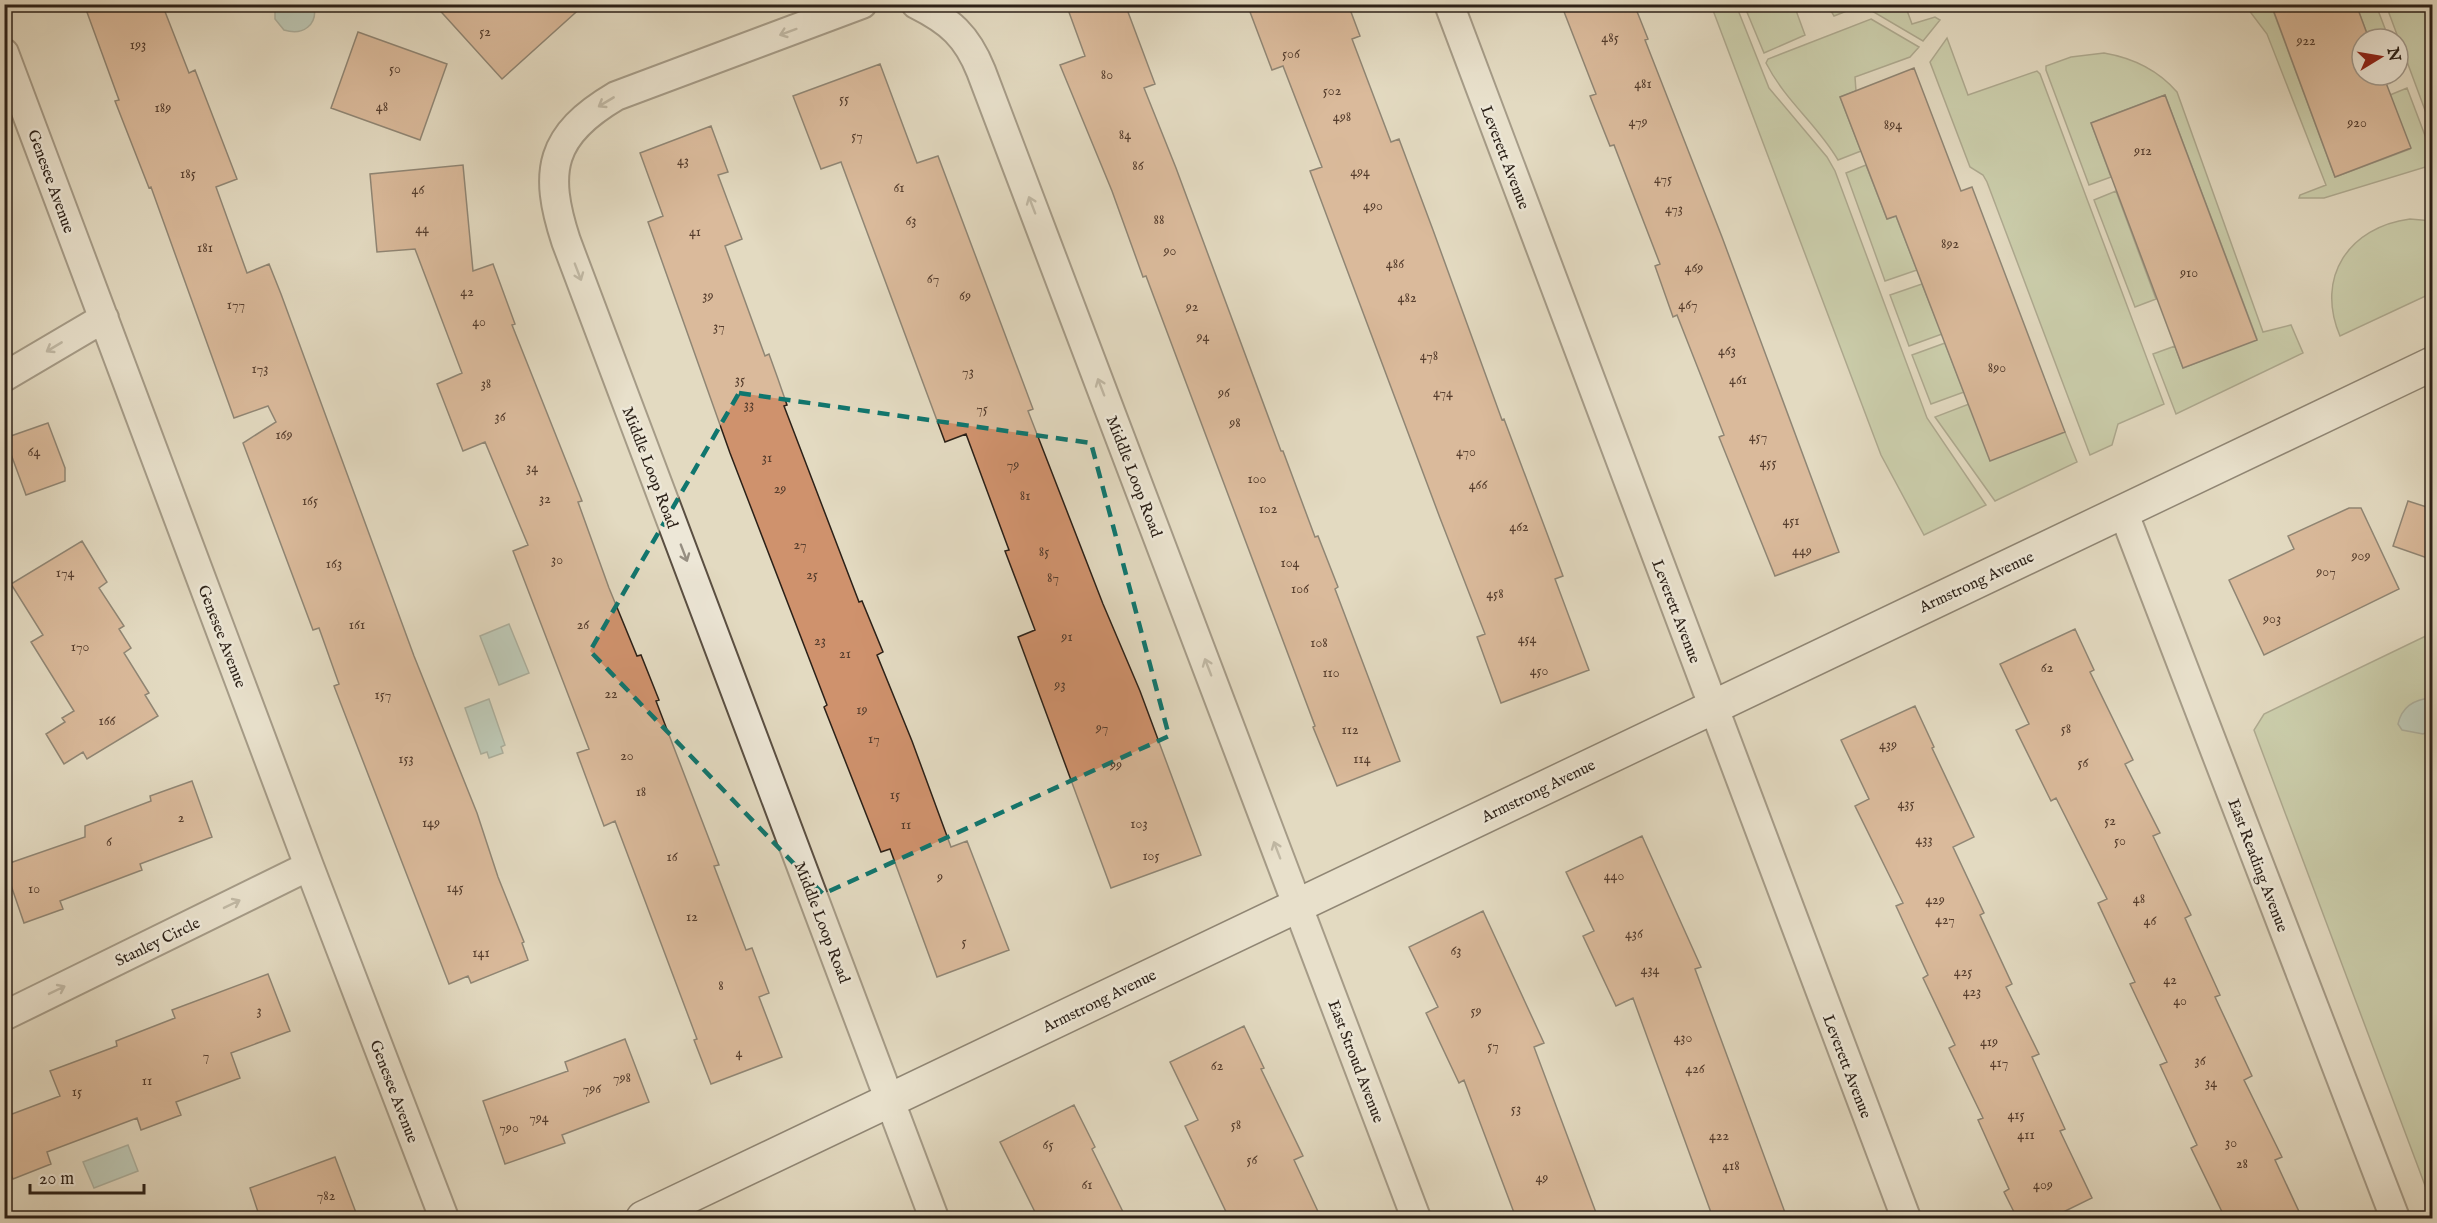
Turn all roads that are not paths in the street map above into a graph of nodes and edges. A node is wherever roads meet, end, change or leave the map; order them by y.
1 (862, 4) edge
2 (916, 4) edge
3 (1449, 4) edge
4 (4, 52) edge
5 (104, 318) junction
6 (2433, 364) edge
7 (4, 376) edge
8 (2123, 511) junction
9 (1713, 707) junction
10 (309, 866) junction
11 (1298, 904) junction
12 (4, 1016) edge
13 (890, 1101) junction
14 (444, 1218) edge
15 (643, 1218) edge
16 (934, 1218) edge
17 (1416, 1218) edge
18 (1906, 1218) edge
19 (2395, 1218) edge

1 -> 13 street, Middle Loop Road
11 -> 2 street, Middle Loop Road
3 - 9 street, Leverett Avenue
4 - 5 street, Genesee Avenue
5 -> 7 street
5 - 10 street, Genesee Avenue
6 - 8 street, Armstrong Avenue
8 - 9 street, Armstrong Avenue
8 - 19 street, East Reading Avenue
9 - 11 street, Armstrong Avenue
9 - 18 street, Leverett Avenue
12 -> 10 street, Stanley Circle
10 - 14 street, Genesee Avenue
11 - 13 street, Armstrong Avenue
11 - 17 street, East Stroud Avenue
13 - 15 street, Armstrong Avenue
13 - 16 street, Middle Loop Road

